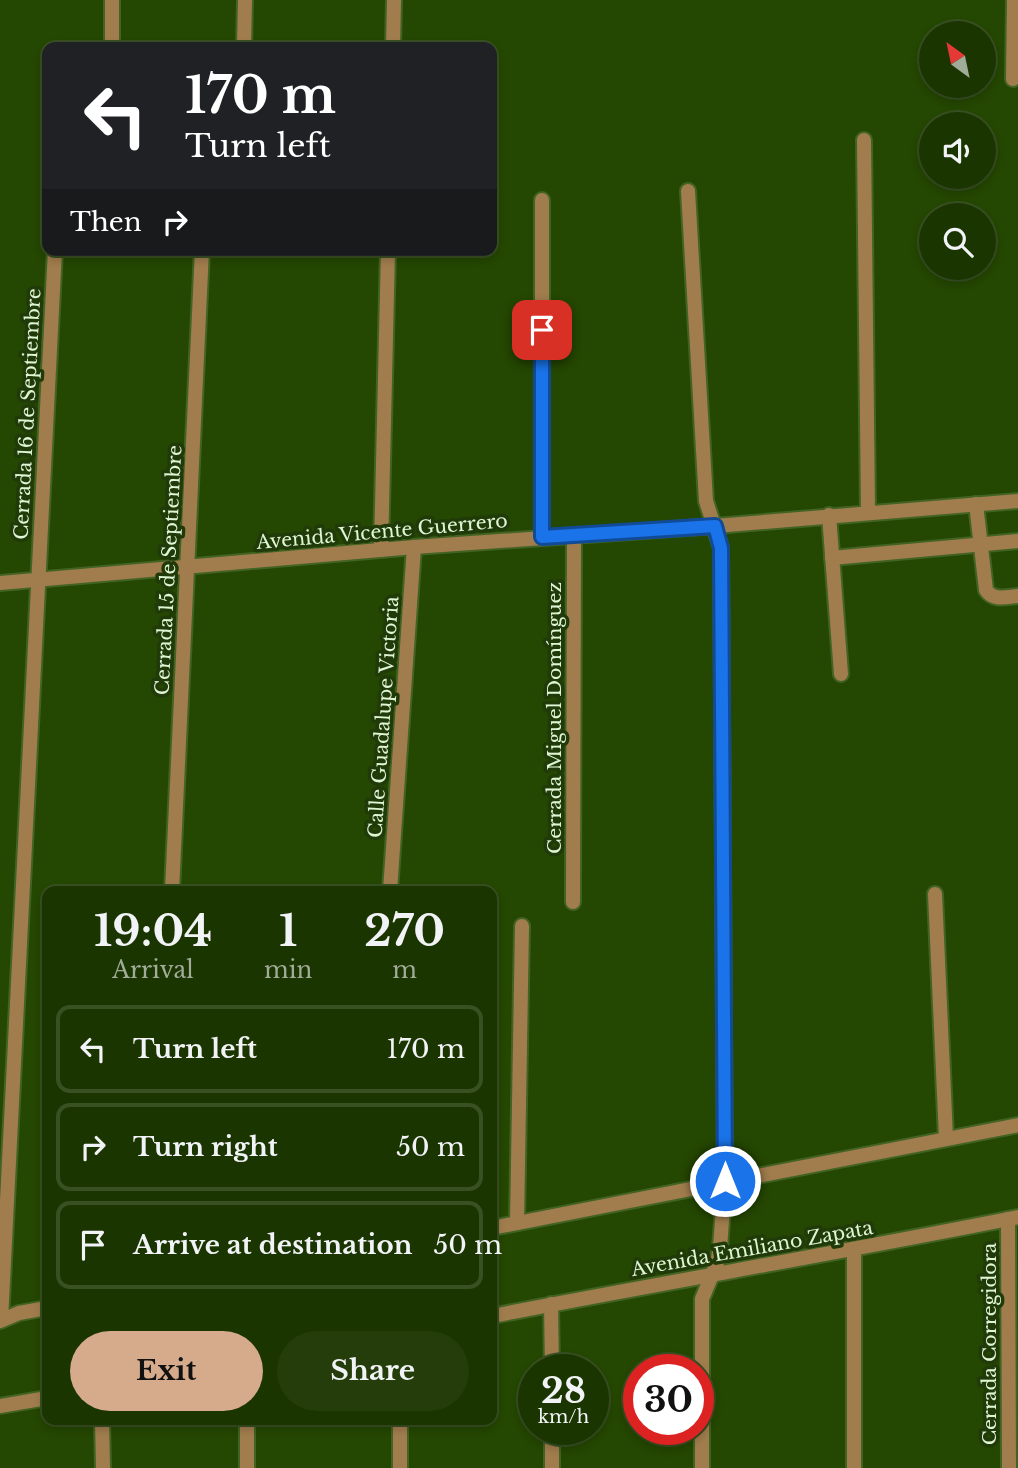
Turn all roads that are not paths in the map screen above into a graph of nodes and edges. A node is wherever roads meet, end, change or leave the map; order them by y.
1 (112, 0) edge
2 (245, 0) edge
3 (394, 0) edge
4 (1014, 0) edge
5 (111, 42) edge
6 (244, 42) edge
7 (393, 42) edge
8 (1013, 79) dead end
9 (864, 140) dead end
10 (688, 191) dead end
11 (542, 200) dead end
12 (55, 256) edge
13 (202, 256) edge
14 (388, 256) edge
15 (1018, 500) edge
16 (976, 504) junction
17 (868, 512) junction
18 (829, 515) junction
19 (715, 526) junction
20 (574, 535) junction
21 (542, 537) junction
22 (1018, 541) edge
23 (979, 544) junction
24 (414, 547) junction
25 (381, 550) junction
26 (832, 558) junction
27 (188, 566) junction
28 (38, 579) junction
29 (0, 583) edge
30 (1018, 596) edge
31 (841, 674) dead end
32 (172, 886) edge
33 (390, 886) edge
34 (934, 894) dead end
35 (573, 902) dead end
36 (522, 926) dead end
37 (1018, 1125) edge
38 (946, 1138) junction
39 (725, 1181) junction
40 (1013, 1218) edge
41 (517, 1223) junction
42 (497, 1227) edge
43 (854, 1250) junction
44 (713, 1273) junction
45 (551, 1304) junction
46 (42, 1309) edge
47 (497, 1315) edge
48 (1, 1320) edge
49 (552, 1354) edge
50 (42, 1399) edge
51 (0, 1406) edge
52 (102, 1425) edge
53 (247, 1425) edge
54 (400, 1425) edge
55 (552, 1445) edge
56 (103, 1468) edge
57 (247, 1468) edge
58 (400, 1468) edge
59 (552, 1468) edge
60 (702, 1468) edge
61 (854, 1468) edge
62 (1009, 1468) edge

1 - 5 street
2 - 6 street
3 - 7 street
4 - 8 street
9 - 17 street
10 - 19 street
11 - 21 street
12 - 28 street, Cerrada 16 de Septiembre
13 - 27 street, Cerrada 15 de Septiembre
14 - 25 street
15 - 16 street, Avenida Vicente Guerrero
16 - 17 street, Avenida Vicente Guerrero
16 - 23 street
17 - 18 street, Avenida Vicente Guerrero
18 - 19 street, Avenida Vicente Guerrero
18 - 26 street
19 - 20 street, Avenida Vicente Guerrero
19 - 39 street
20 - 21 street, Avenida Vicente Guerrero
20 - 35 street, Cerrada Miguel Domínguez
21 - 24 street, Avenida Vicente Guerrero
22 - 23 street
23 - 26 street
23 - 30 street
24 - 25 street, Avenida Vicente Guerrero
24 - 33 street, Calle Guadalupe Victoria
25 - 27 street, Avenida Vicente Guerrero
26 - 31 street
27 - 28 street, Avenida Vicente Guerrero
27 - 32 street, Cerrada 15 de Septiembre
28 - 29 street, Avenida Vicente Guerrero
28 - 48 street, Cerrada 16 de Septiembre
34 - 38 street
36 - 41 street
37 - 38 street
38 - 39 street
39 - 41 street
39 - 44 street
40 - 43 street, Avenida Emiliano Zapata
40 - 62 street, Cerrada Corregidora
41 - 42 street
43 - 44 street, Avenida Emiliano Zapata
43 - 61 street
44 - 45 street, Avenida Emiliano Zapata
44 - 60 street
45 - 47 street, Avenida Emiliano Zapata
45 - 49 street
46 - 48 street
50 - 51 street
52 - 56 street
53 - 57 street
54 - 58 street
55 - 59 street

